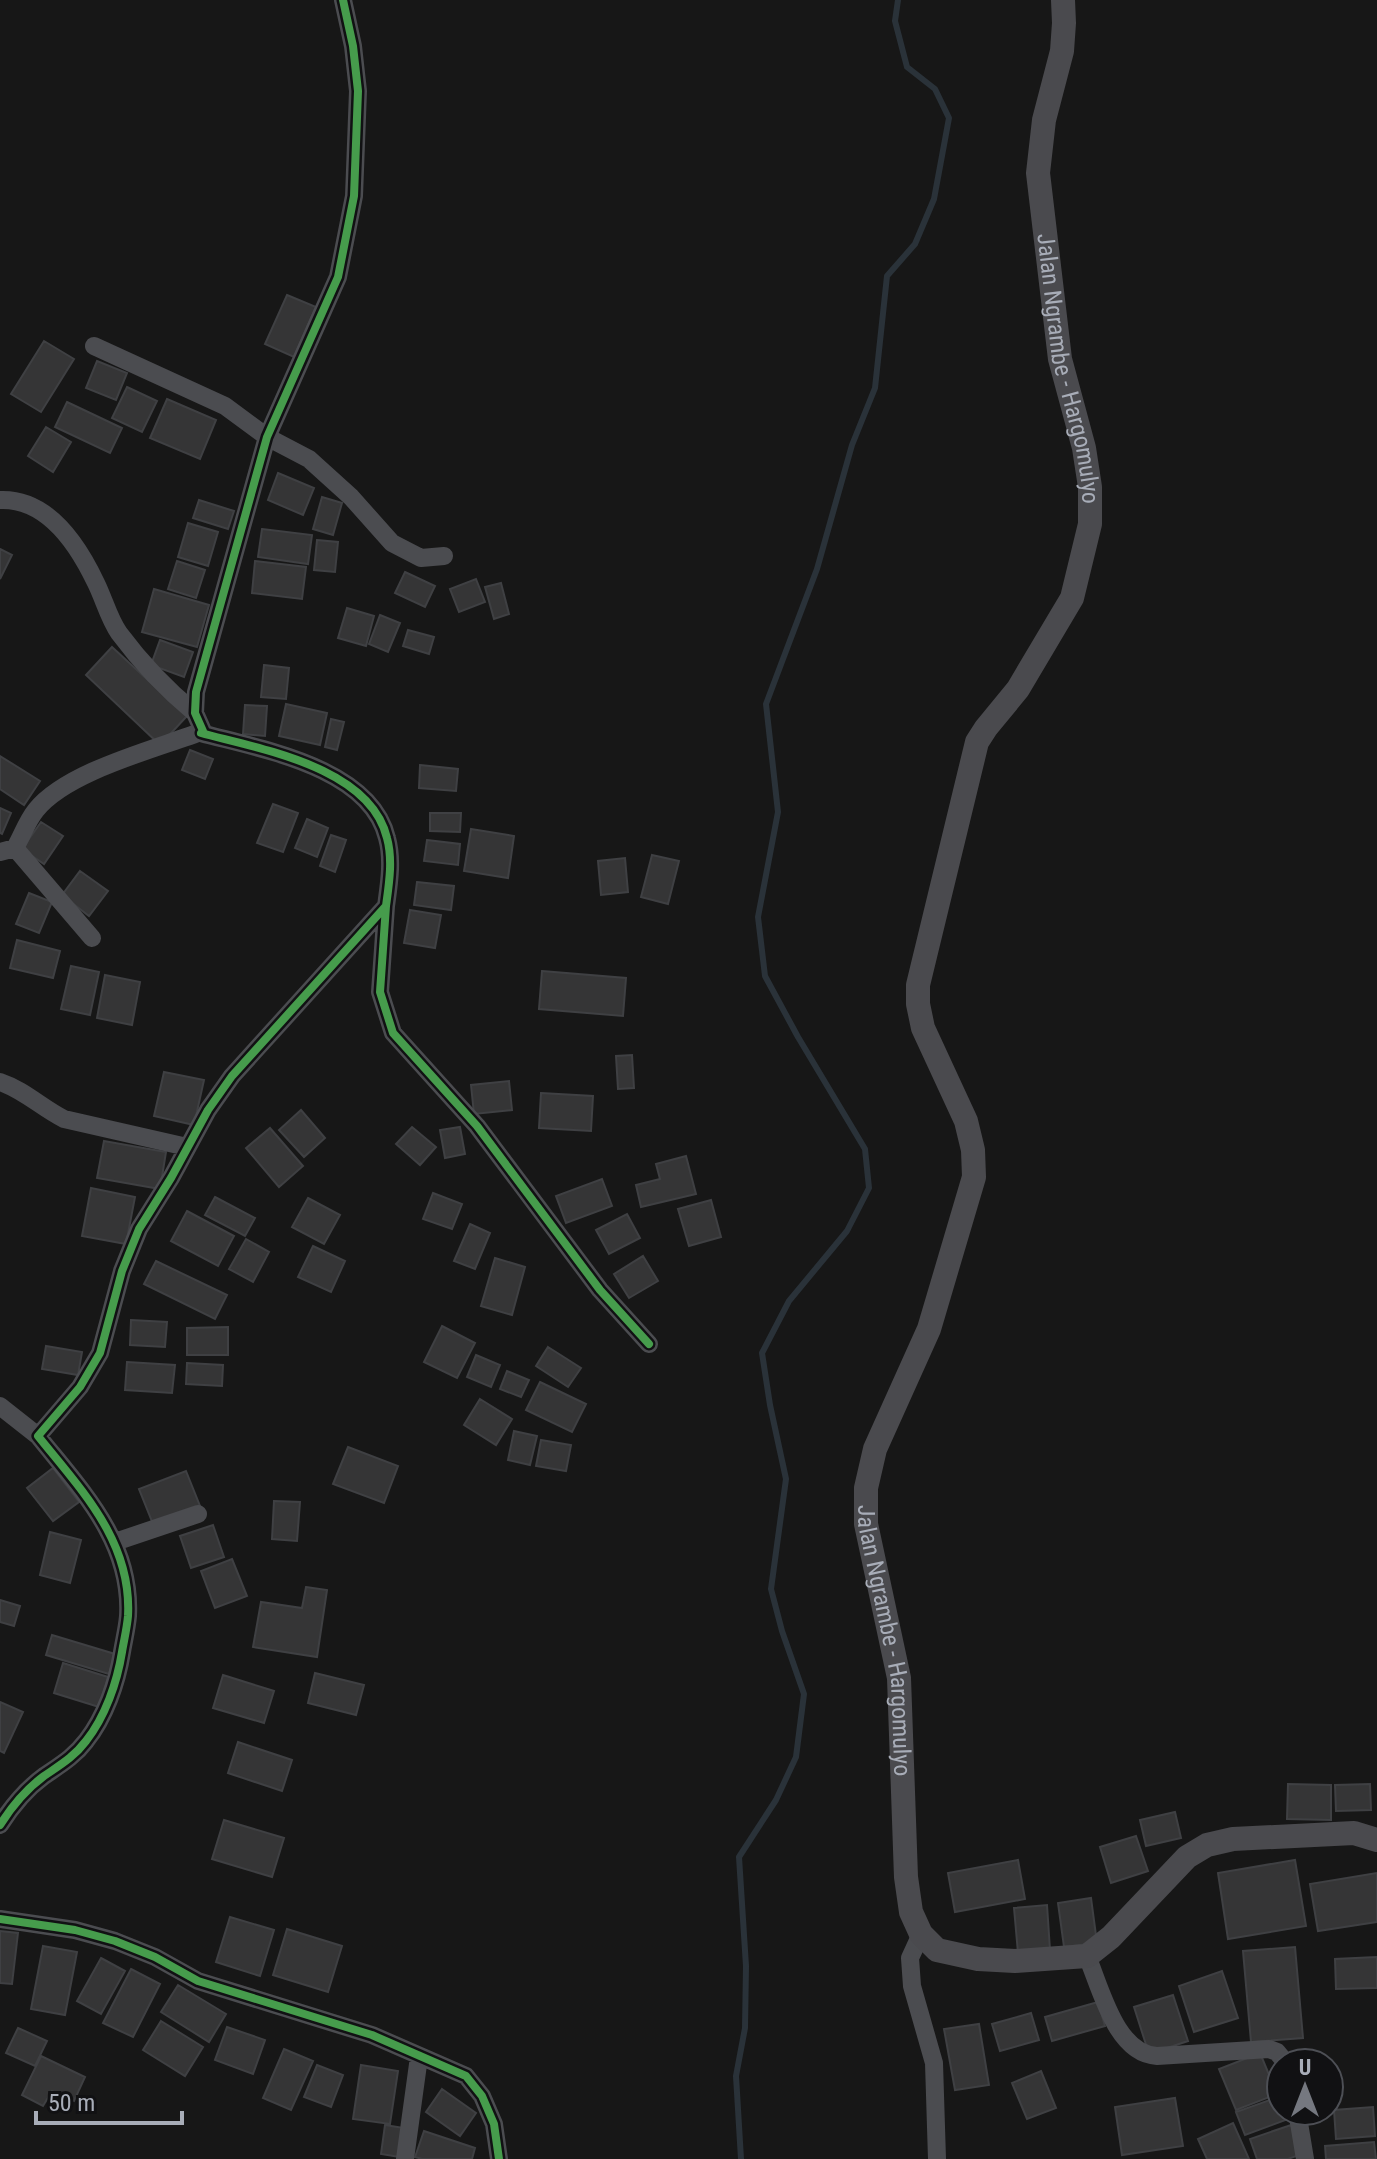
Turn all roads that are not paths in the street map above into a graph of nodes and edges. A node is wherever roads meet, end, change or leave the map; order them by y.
1 (343, 0) edge
2 (1063, 0) edge
3 (94, 346) dead end
4 (267, 437) junction
5 (0, 500) edge
6 (444, 556) dead end
7 (195, 713) junction
8 (203, 731) junction
9 (7, 850) edge
10 (386, 906) junction
11 (92, 938) dead end
12 (0, 1082) edge
13 (187, 1147) junction
14 (649, 1344) dead end
15 (0, 1406) edge
16 (38, 1436) junction
17 (198, 1514) dead end
18 (115, 1542) junction
19 (0, 1825) edge
20 (1376, 1839) edge
21 (0, 1919) edge
22 (921, 1934) junction
23 (1087, 1956) junction
24 (1265, 2049) edge
25 (419, 2057) junction
26 (1300, 2127) edge
27 (405, 2159) edge
28 (499, 2159) edge
29 (937, 2159) edge
30 (1305, 2159) edge

1 - 4 street
2 - 22 main road, Jalan Ngrambe - Hargomulyo
3 - 4 street
4 - 6 street
4 - 7 street
5 - 7 street
7 - 8 street
8 - 9 street
8 - 10 street
9 - 11 street
10 - 13 street
10 - 14 street
12 - 13 street
13 - 16 street
15 - 16 street
16 - 18 street
17 - 18 street
18 - 19 street
20 - 23 main road
21 - 25 street
22 - 23 main road
22 - 29 street
23 - 24 street
25 - 27 street
25 - 28 street
26 - 30 street

